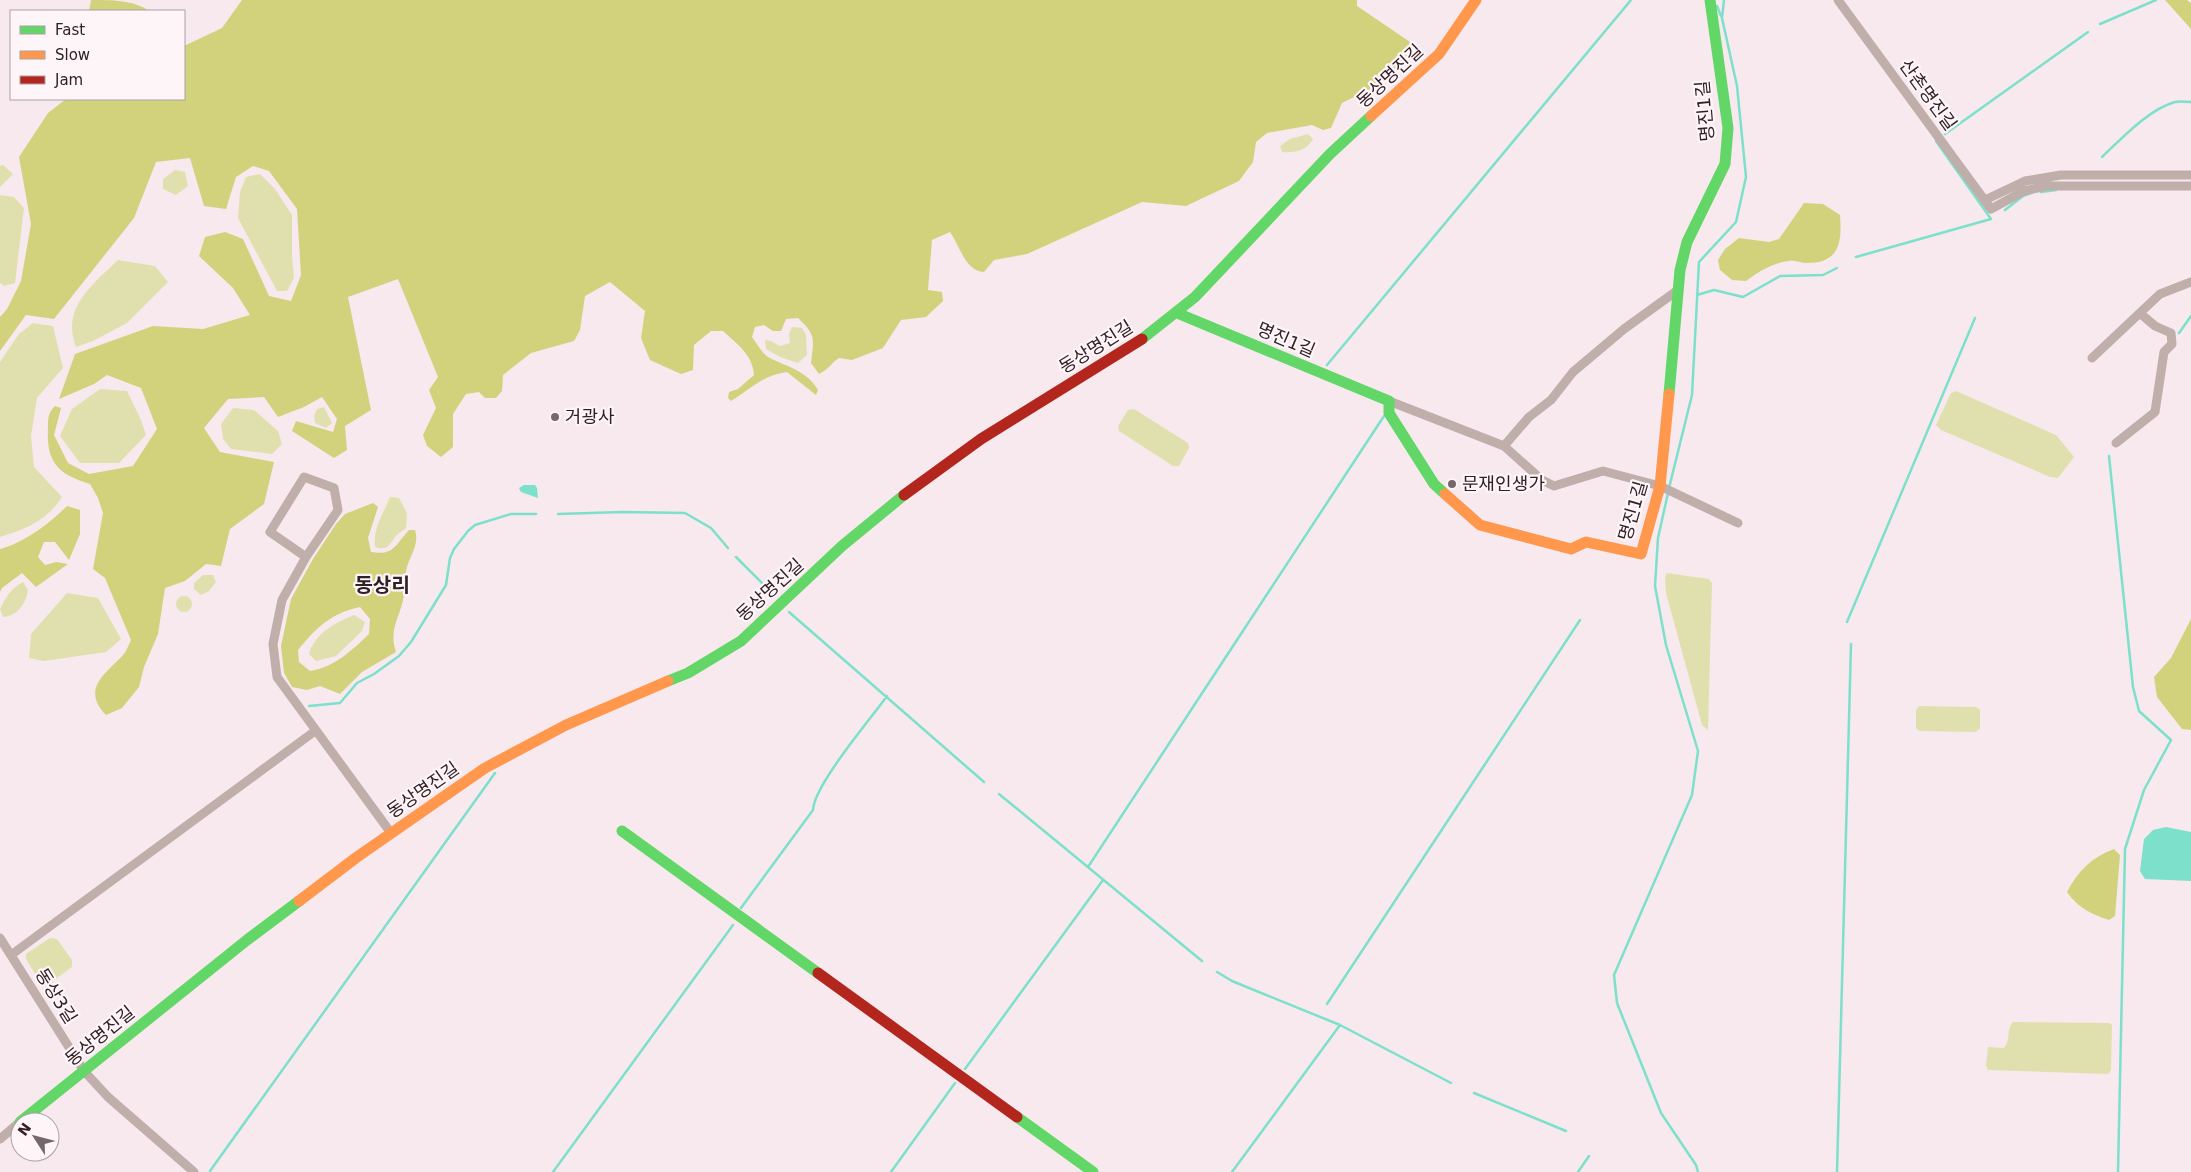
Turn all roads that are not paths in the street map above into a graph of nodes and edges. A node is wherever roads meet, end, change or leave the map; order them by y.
1 (1476, 0) edge
2 (1710, 0) edge
3 (1838, 0) edge
4 (2191, 175) edge
5 (2191, 186) edge
6 (1985, 200) junction
7 (2191, 282) edge
8 (1678, 290) junction
9 (1177, 313) junction
10 (2141, 314) junction
11 (2092, 358) dead end
12 (1389, 401) junction
13 (2116, 443) dead end
14 (1504, 446) junction
15 (1660, 486) junction
16 (1738, 522) dead end
17 (306, 557) junction
18 (316, 731) junction
19 (622, 831) dead end
20 (391, 833) junction
21 (0, 938) edge
22 (11, 955) junction
23 (84, 1071) junction
24 (33, 1112) edge
25 (10, 1130) edge
26 (0, 1139) edge
27 (194, 1172) edge
28 (1093, 1172) edge

1 - 9 street, 동상명진길
2 - 8 street, 명진1길
3 - 6 street, 산촌명진길
4 - 6 street
5 - 6 street, 산촌명진길
7 - 10 street
8 - 14 street
8 - 15 street, 명진1길
9 - 12 street, 명진1길
9 - 20 street, 동상명진길
10 - 11 street
10 - 13 street
12 - 14 street
12 - 15 street, 명진1길
14 - 15 street
15 - 16 street
17 - 17 street
17 - 18 street
18 - 20 street
18 - 22 street
19 - 28 street
20 - 23 street, 동상명진길
21 - 22 street, 동상3길
22 - 23 street, 동상3길
23 - 24 street, 동상명진길
23 - 27 street, 동상3길
25 - 26 street, 동상명진길

